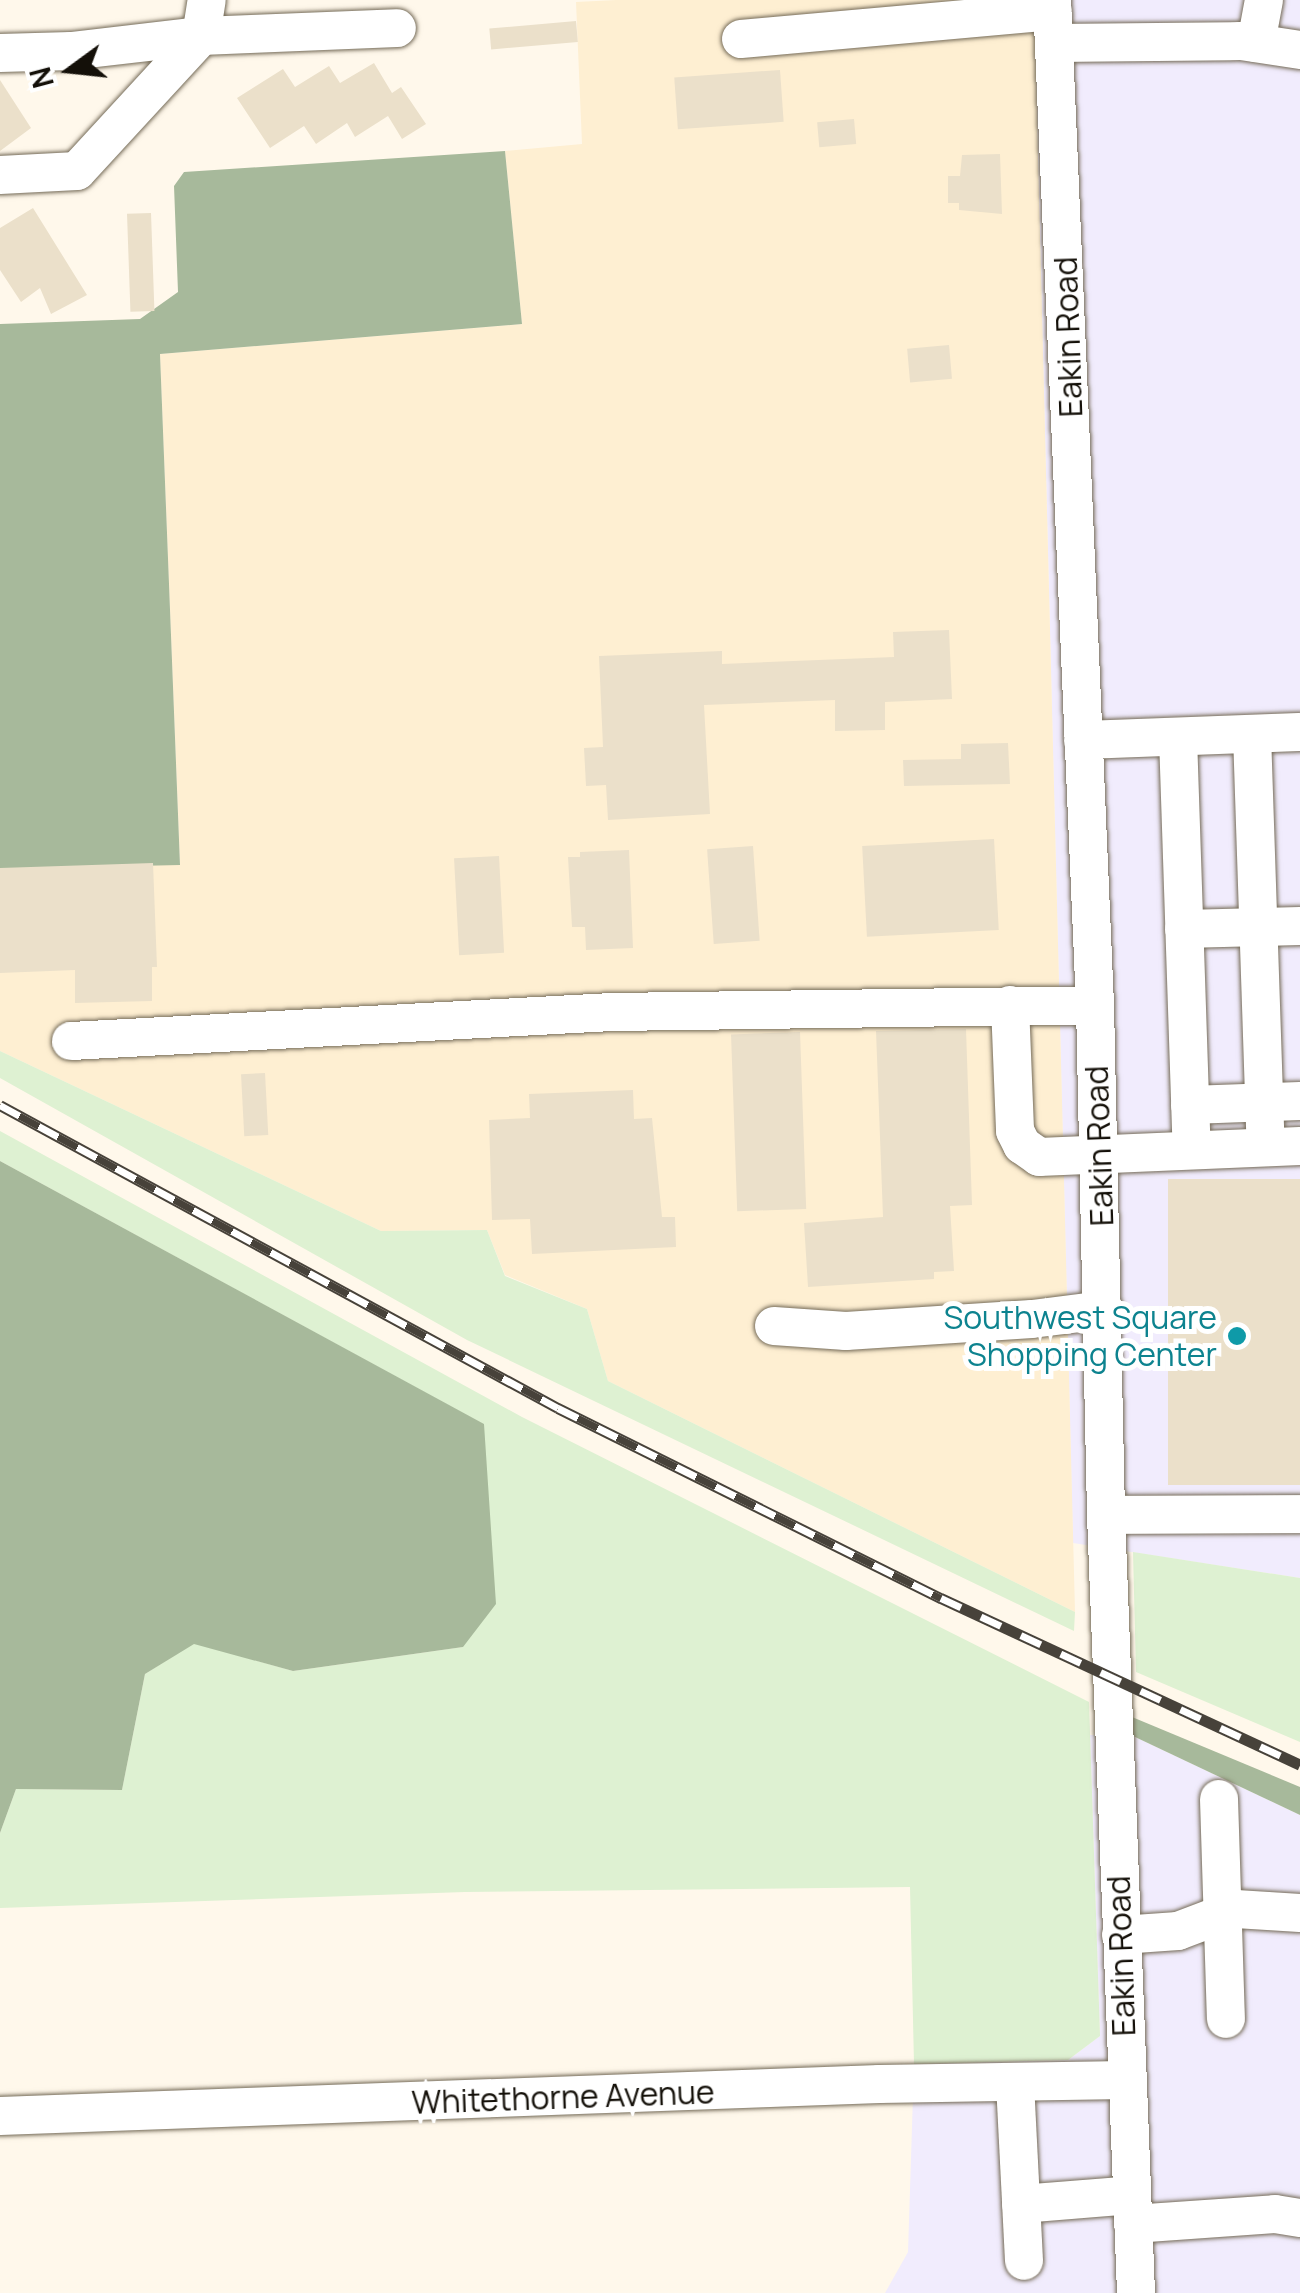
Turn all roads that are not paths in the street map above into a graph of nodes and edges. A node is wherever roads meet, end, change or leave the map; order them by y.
1 (1264, 0) edge
2 (204, 18) edge
3 (1054, 18) edge
4 (398, 28) dead end
5 (741, 39) dead end
6 (1256, 43) junction
7 (1300, 50) edge
8 (0, 53) edge
9 (0, 175) edge
10 (1300, 732) edge
11 (1252, 734) junction
12 (1178, 737) junction
13 (1083, 740) junction
14 (1300, 926) edge
15 (1258, 928) junction
16 (1184, 929) junction
17 (1010, 1005) junction
18 (1095, 1005) junction
19 (71, 1041) dead end
20 (1282, 1101) edge
21 (1190, 1105) junction
22 (1283, 1146) edge
23 (1192, 1148) junction
24 (1098, 1152) junction
25 (1104, 1310) junction
26 (774, 1326) dead end
27 (1300, 1514) edge
28 (1106, 1515) junction
29 (1219, 1799) dead end
30 (1300, 1914) edge
31 (1220, 1915) junction
32 (1121, 1935) junction
33 (1226, 2018) dead end
34 (1126, 2080) junction
35 (1015, 2083) junction
36 (0, 2116) edge
37 (1021, 2204) junction
38 (1133, 2209) junction
39 (1300, 2218) edge
40 (1024, 2261) dead end
41 (1136, 2293) edge

1 - 6 street
2 - 4 street
2 - 8 street
2 - 9 street
3 - 5 street
3 - 6 street
3 - 13 street, Eakin Road
6 - 7 street
10 - 11 street
11 - 12 street
11 - 15 street
12 - 13 street
12 - 16 street
13 - 18 street, Eakin Road
14 - 15 street
15 - 16 street
15 - 20 street
16 - 21 street
17 - 18 street
17 - 19 street
17 - 24 street
18 - 24 street, Eakin Road
20 - 21 street
20 - 22 street
21 - 23 street
22 - 23 street
23 - 24 street
24 - 25 street, Eakin Road
25 - 26 street
25 - 28 street, Eakin Road
27 - 28 street
28 - 32 street, Eakin Road
29 - 31 street
30 - 31 street
31 - 32 street
31 - 33 street
32 - 34 street, Eakin Road
34 - 35 street, Whitethorne Avenue
34 - 38 street, Eakin Road
35 - 36 street, Whitethorne Avenue
35 - 37 street
37 - 38 street
37 - 40 street
38 - 39 street
38 - 41 street, Eakin Road

